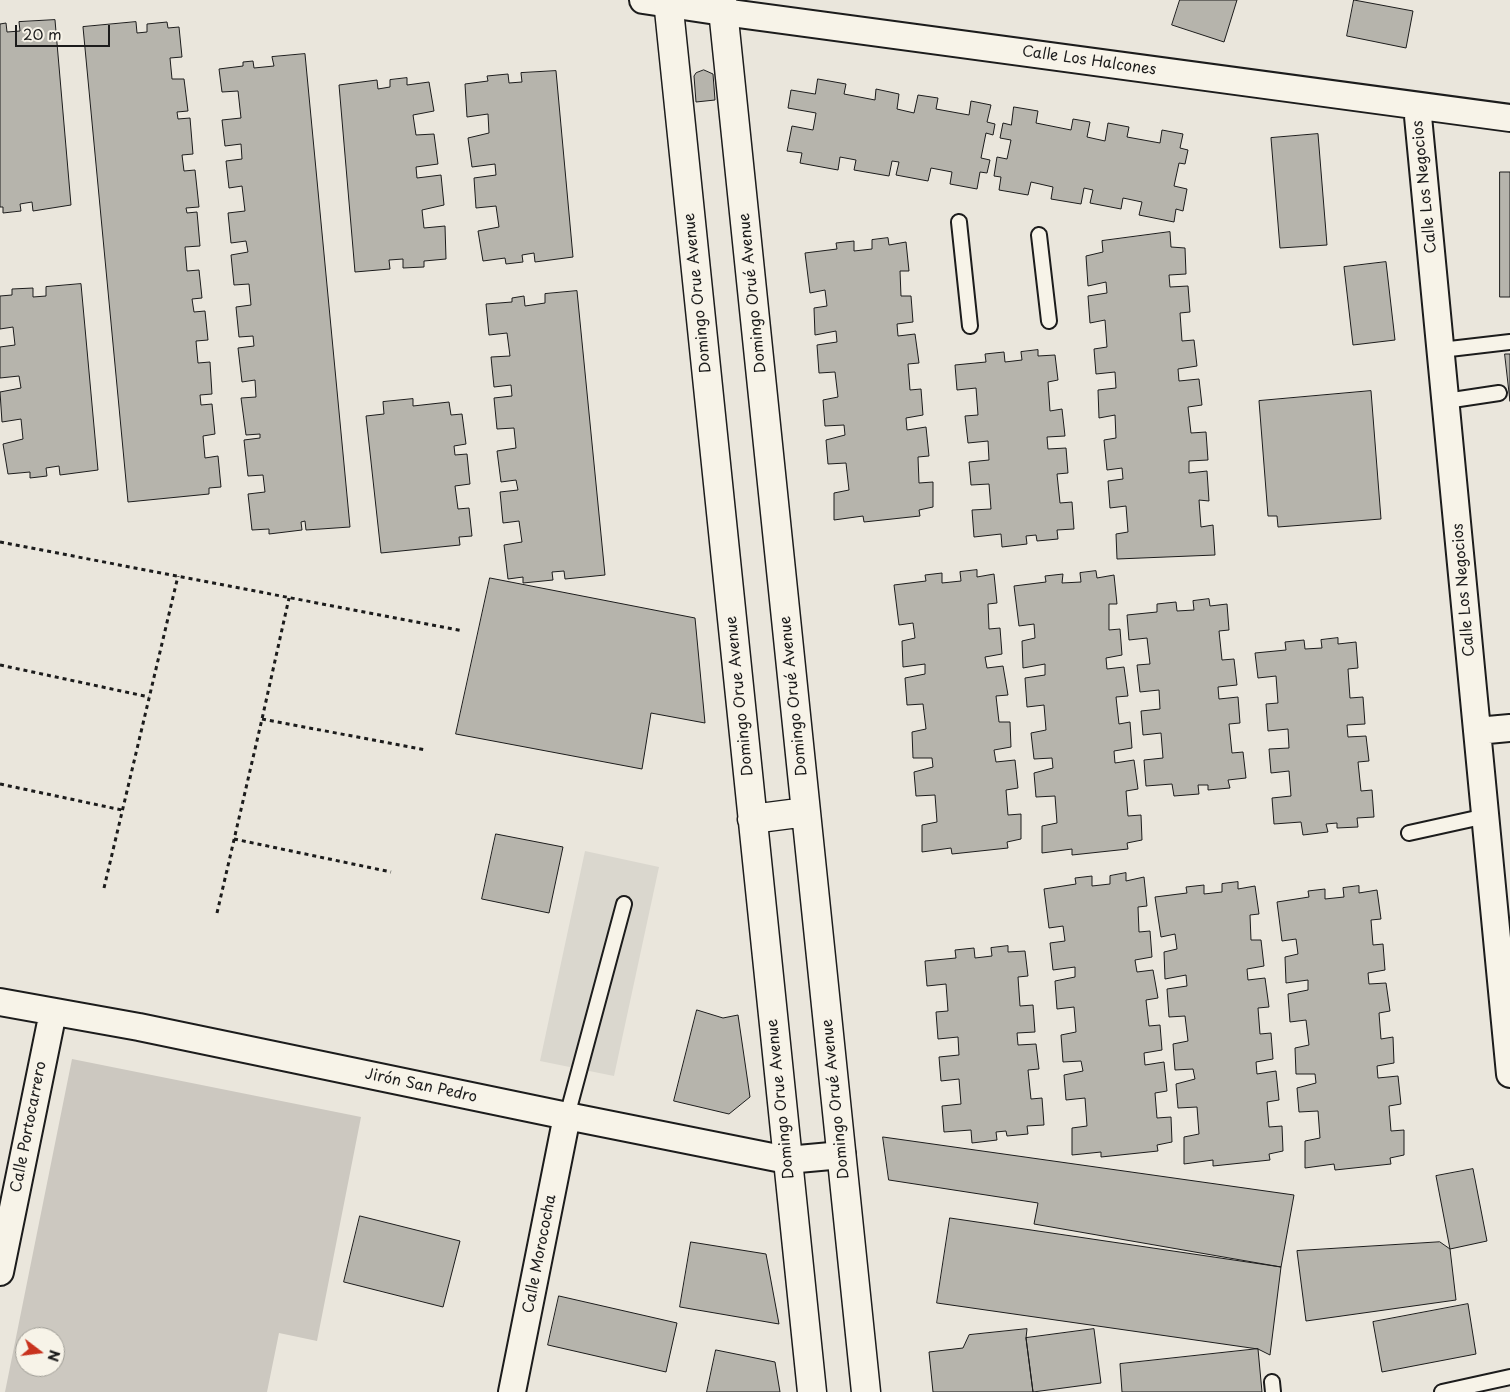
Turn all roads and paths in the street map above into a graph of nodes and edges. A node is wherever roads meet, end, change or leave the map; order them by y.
1 (660, 2) edge
2 (723, 6) edge
3 (1417, 106) junction
4 (1510, 118) edge
5 (959, 222) dead end
6 (1040, 235) dead end
7 (1049, 321) dead end
8 (970, 326) dead end
9 (1510, 342) edge
10 (1441, 350) junction
11 (1499, 394) dead end
12 (1446, 401) junction
13 (0, 542) edge
14 (178, 576) junction
15 (289, 598) junction
16 (463, 631) dead end
17 (0, 666) edge
18 (149, 697) junction
19 (262, 719) junction
20 (1510, 728) edge
21 (1477, 731) junction
22 (426, 750) dead end
23 (0, 784) edge
24 (122, 810) junction
25 (806, 812) junction
26 (1486, 816) junction
27 (752, 818) junction
28 (1409, 834) dead end
29 (234, 839) junction
30 (391, 872) dead end
31 (104, 888) dead end
32 (624, 904) dead end
33 (217, 913) dead end
34 (0, 1002) edge
35 (53, 1012) junction
36 (1510, 1074) edge
37 (568, 1116) junction
38 (842, 1155) junction
39 (787, 1160) junction
40 (0, 1272) edge
41 (1510, 1378) edge
42 (512, 1392) edge
43 (812, 1392) edge
44 (866, 1392) edge
45 (1442, 1392) edge

1 - 2 street, Calle Los Halcones
1 - 27 main road, Domingo Orue Avenue
2 - 3 street, Calle Los Halcones
2 - 25 main road, Domingo Orué Avenue
3 - 4 street, Calle Los Halcones
3 - 10 street, Calle Los Negocios
5 - 8 lane
6 - 7 lane
9 - 10 lane
10 - 12 street, Calle Los Negocios
11 - 12 lane
12 - 21 street, Calle Los Negocios
13 - 14 path
14 - 15 path
14 - 18 path
15 - 16 path
15 - 19 path
17 - 18 path
18 - 24 path
19 - 22 path
19 - 29 path
20 - 21 street
21 - 26 street, Calle Los Negocios
23 - 24 path
24 - 31 path
25 - 27 main road
25 - 38 main road, Domingo Orué Avenue
26 - 28 lane
26 - 36 street, Calle Los Negocios
27 - 39 main road, Domingo Orue Avenue
29 - 30 path
29 - 33 path
32 - 37 lane
34 - 35 street, Jirón San Pedro
35 - 37 street, Jirón San Pedro
35 - 40 street, Calle Portocarrero
37 - 39 street, Jirón San Pedro
37 - 42 street, Calle Morococha
38 - 39 street, Jirón San Pedro
38 - 44 main road, Domingo Orué Avenue
39 - 43 main road, Domingo Orue Avenue
41 - 45 lane

